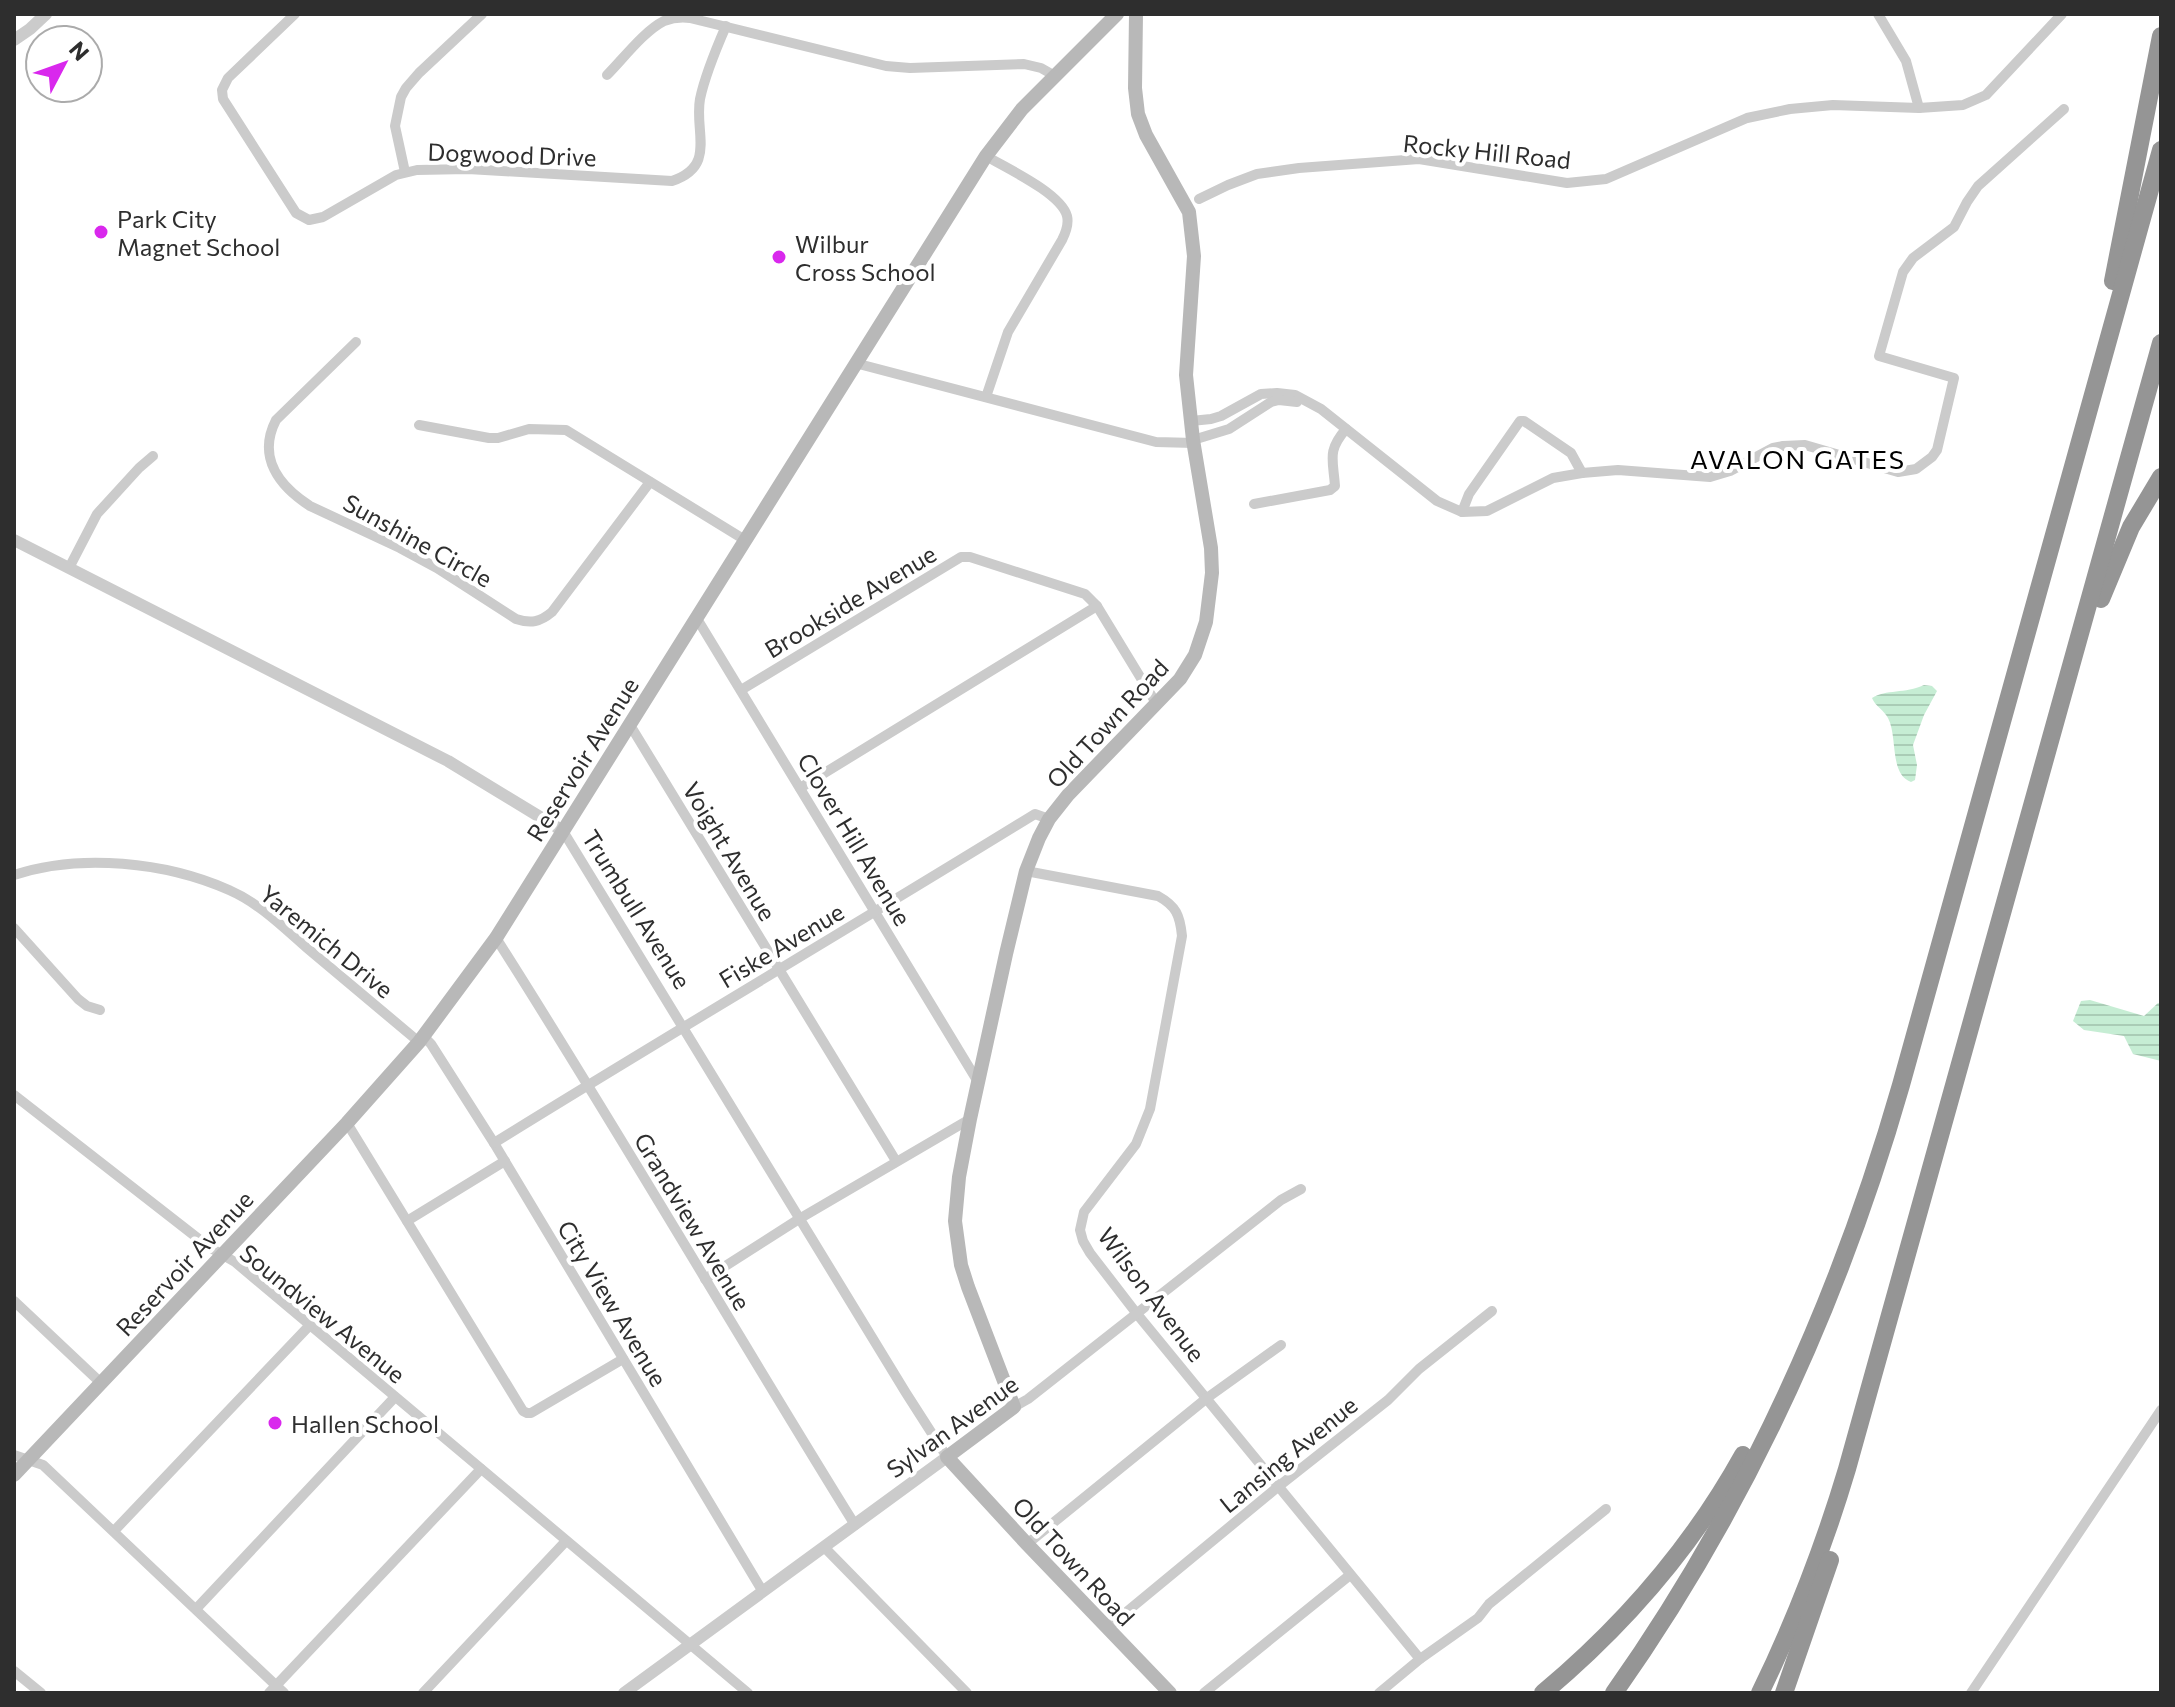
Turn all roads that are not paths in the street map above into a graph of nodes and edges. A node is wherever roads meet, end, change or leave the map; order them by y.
1 (46, 14) edge
2 (295, 14) edge
3 (482, 14) edge
4 (1117, 14) edge
5 (1136, 14) edge
6 (1878, 14) edge
7 (2062, 14) edge
8 (726, 26) junction
9 (2161, 36) edge
10 (14, 40) edge
11 (607, 75) dead end
12 (1055, 76) junction
13 (1919, 108) junction
14 (2064, 109) dead end
15 (2161, 150) edge
16 (986, 156) junction
17 (405, 172) junction
18 (1199, 199) dead end
19 (356, 342) dead end
20 (2161, 343) edge
21 (855, 363) junction
22 (986, 397) junction
23 (1334, 420) junction
24 (1191, 421) junction
25 (419, 425) dead end
26 (1346, 429) junction
27 (1194, 442) junction
28 (2078, 447) junction
29 (153, 456) dead end
30 (1582, 473) junction
31 (2161, 477) edge
32 (650, 482) junction
33 (1254, 504) dead end
34 (1462, 512) junction
35 (14, 540) edge
36 (745, 540) junction
37 (69, 568) junction
38 (1097, 606) junction
39 (696, 617) junction
40 (741, 690) junction
41 (1156, 703) junction
42 (2058, 714) junction
43 (630, 725) junction
44 (800, 788) junction
45 (1049, 819) junction
46 (563, 831) junction
47 (1026, 871) junction
48 (14, 875) edge
49 (876, 912) junction
50 (14, 928) edge
51 (496, 938) junction
52 (778, 969) junction
53 (100, 1010) dead end
54 (685, 1028) junction
55 (422, 1040) junction
56 (978, 1082) junction
57 (588, 1085) junction
58 (14, 1095) edge
59 (970, 1119) junction
60 (347, 1123) junction
61 (494, 1143) junction
62 (505, 1161) junction
63 (896, 1161) junction
64 (1301, 1189) dead end
65 (799, 1219) junction
66 (407, 1221) junction
67 (222, 1255) junction
68 (1837, 1276) junction
69 (705, 1279) junction
70 (14, 1301) edge
71 (1492, 1311) dead end
72 (1137, 1314) junction
73 (310, 1325) junction
74 (1281, 1345) dead end
75 (623, 1359) junction
76 (101, 1383) junction
77 (395, 1397) junction
78 (1207, 1398) junction
79 (1866, 1405) junction
80 (1014, 1407) junction
81 (2161, 1410) edge
82 (947, 1457) junction
83 (21, 1458) edge
84 (481, 1469) junction
85 (14, 1475) edge
86 (1279, 1486) junction
87 (1606, 1509) dead end
88 (855, 1525) junction
89 (114, 1531) junction
90 (566, 1541) junction
91 (1027, 1544) junction
92 (825, 1548) junction
93 (1350, 1575) junction
94 (763, 1592) junction
95 (196, 1609) junction
96 (1107, 1628) junction
97 (689, 1645) junction
98 (1420, 1659) junction
99 (14, 1671) edge
100 (276, 1690) edge
101 (41, 1693) edge
102 (423, 1693) edge
103 (624, 1693) edge
104 (748, 1693) edge
105 (967, 1693) edge
106 (1170, 1693) edge
107 (1204, 1693) edge
108 (1379, 1693) edge
109 (1543, 1693) edge
110 (1614, 1693) edge
111 (1760, 1693) edge
112 (1784, 1693) edge
113 (1971, 1693) edge

1 - 10 street
2 - 17 street, Dogwood Drive
3 - 17 street
4 - 12 main road, Reservoir Avenue
5 - 24 main road, Old Town Road
6 - 13 street
7 - 13 street, Rocky Hill Road
8 - 11 street
8 - 12 street
8 - 17 street, Dogwood Drive
9 - 28 highway
12 - 16 main road, Reservoir Avenue
13 - 18 street, Rocky Hill Road
14 - 30 street
15 - 28 highway
16 - 21 main road, Reservoir Avenue
16 - 22 street
19 - 32 street, Sunshine Circle
20 - 42 highway
21 - 22 street
21 - 36 main road, Reservoir Avenue
22 - 27 street
23 - 24 street
23 - 26 street
23 - 27 street
24 - 27 main road, Old Town Road
25 - 32 street
26 - 33 street
26 - 34 street
27 - 41 main road, Old Town Road
28 - 68 highway
29 - 37 street
30 - 34 street
30 - 34 street
31 - 42 highway
32 - 36 street
35 - 37 street, Trumbull Avenue
36 - 39 main road, Reservoir Avenue
37 - 46 street, Trumbull Avenue
38 - 40 street, Brookside Avenue
38 - 41 street, Brookside Avenue
38 - 44 street
39 - 40 street, Clover Hill Avenue
39 - 43 main road, Reservoir Avenue
40 - 44 street, Clover Hill Avenue
41 - 45 main road, Old Town Road
42 - 79 highway
43 - 46 main road, Reservoir Avenue
43 - 52 street, Voight Avenue
44 - 49 street, Clover Hill Avenue
45 - 47 main road, Old Town Road
45 - 49 street, Fiske Avenue
46 - 51 main road, Reservoir Avenue
46 - 54 street, Trumbull Avenue
47 - 56 main road, Old Town Road
47 - 72 street, Wilson Avenue
48 - 55 street, Yaremich Drive
49 - 52 street, Fiske Avenue
49 - 56 street, Clover Hill Avenue
50 - 53 street
51 - 55 main road, Reservoir Avenue
51 - 57 street, Grandview Avenue
52 - 54 street, Fiske Avenue
52 - 63 street, Voight Avenue
54 - 57 street, Fiske Avenue
54 - 65 street, Trumbull Avenue
55 - 60 main road, Reservoir Avenue
55 - 61 street, City View Avenue
56 - 59 main road, Old Town Road
57 - 61 street, Fiske Avenue
57 - 69 street, Grandview Avenue
58 - 67 street, Soundview Avenue
59 - 63 street
59 - 80 main road, Old Town Road
60 - 66 street
60 - 67 main road, Reservoir Avenue
61 - 62 street, City View Avenue
62 - 66 street
62 - 75 street, City View Avenue
63 - 65 street
64 - 72 street, Sylvan Avenue
65 - 69 street
65 - 82 street, Trumbull Avenue
66 - 75 street
67 - 73 street, Soundview Avenue
67 - 76 main road, Reservoir Avenue
68 - 109 highway
68 - 110 highway
69 - 88 street, Grandview Avenue
70 - 76 street
71 - 86 street, Lansing Avenue
72 - 78 street, Wilson Avenue
72 - 80 street, Sylvan Avenue
73 - 77 street, Soundview Avenue
73 - 89 street
74 - 78 street
75 - 94 street, City View Avenue
76 - 83 main road, Reservoir Avenue
77 - 84 street, Soundview Avenue
77 - 95 street
78 - 86 street, Wilson Avenue
78 - 91 street
79 - 111 highway
79 - 112 highway
80 - 82 main road, Sylvan Avenue
81 - 113 street
82 - 88 street, Sylvan Avenue
82 - 91 main road, Old Town Road
83 - 85 main road, Reservoir Avenue
83 - 89 street
84 - 90 street, Soundview Avenue
84 - 100 street
86 - 93 street, Wilson Avenue
86 - 96 street, Lansing Avenue
87 - 98 street
88 - 92 street, Sylvan Avenue
89 - 95 street
90 - 97 street, Soundview Avenue
90 - 102 street
91 - 96 main road, Old Town Road
92 - 94 street, Sylvan Avenue
92 - 105 street
93 - 98 street, Wilson Avenue
93 - 107 street
94 - 97 street, Sylvan Avenue
95 - 100 street
96 - 106 main road, Old Town Road
97 - 103 street, Sylvan Avenue
97 - 104 street, Soundview Avenue
98 - 108 street
99 - 101 street

